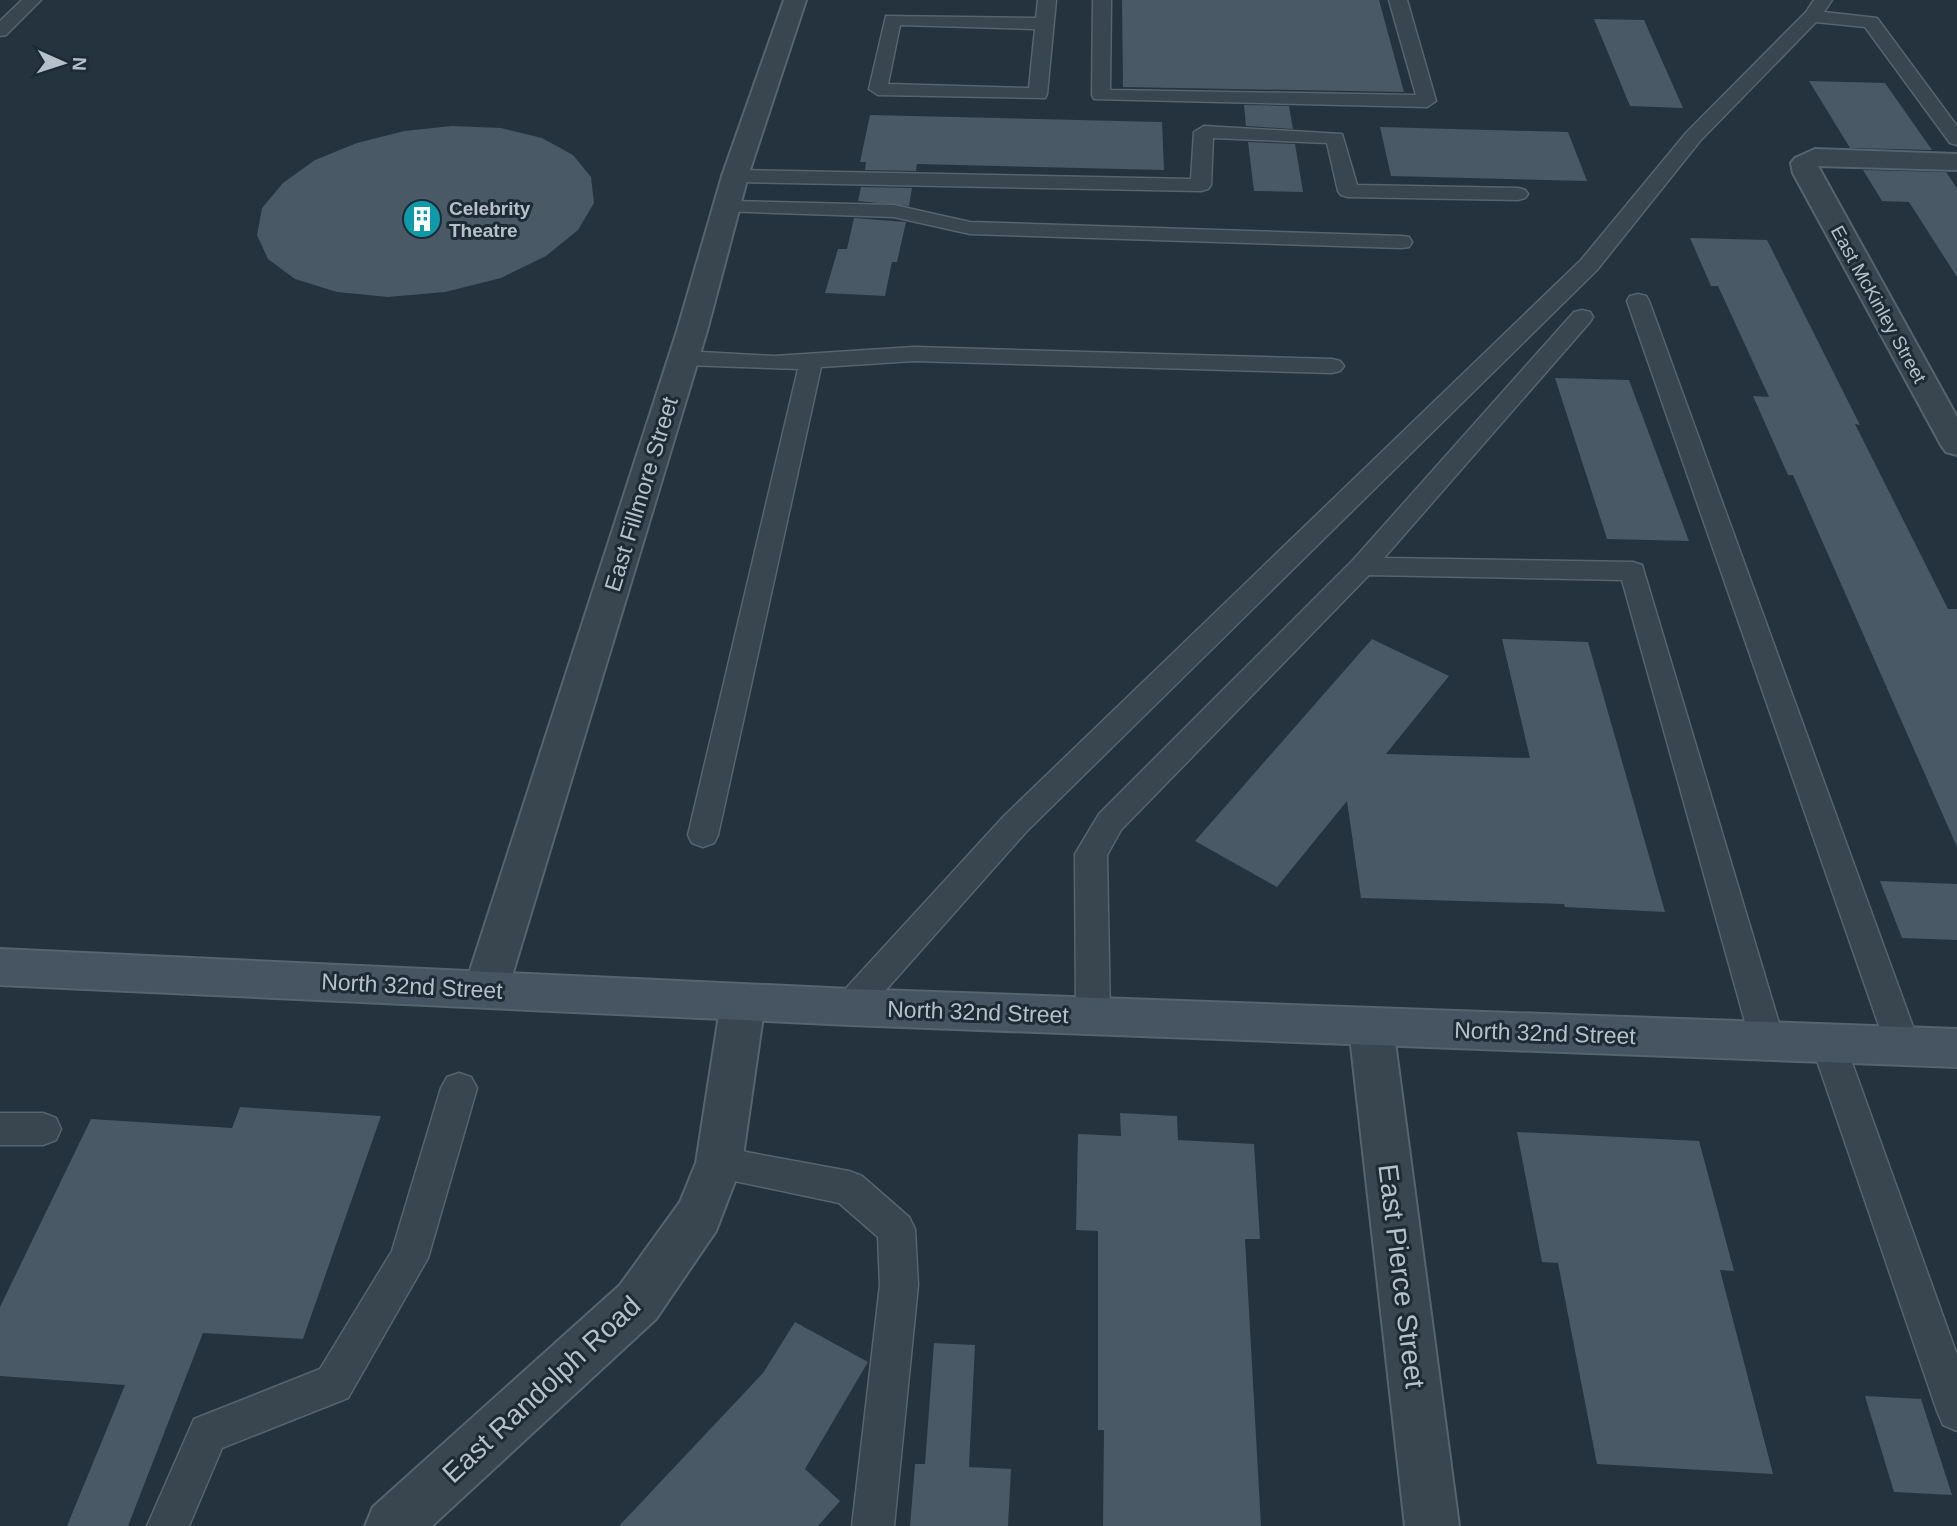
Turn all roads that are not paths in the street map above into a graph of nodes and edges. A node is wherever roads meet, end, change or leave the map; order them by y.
1 (32, 0) edge
2 (795, 0) edge
3 (1047, 0) edge
4 (1102, 0) edge
5 (1398, 0) edge
6 (1817, 8) edge
7 (1045, 24) junction
8 (0, 31) edge
9 (1957, 139) edge
10 (1957, 162) edge
11 (735, 176) junction
12 (1518, 194) dead end
13 (728, 207) junction
14 (1401, 242) dead end
15 (1638, 302) dead end
16 (1582, 317) dead end
17 (683, 358) junction
18 (811, 361) junction
19 (1332, 366) dead end
20 (1957, 445) edge
21 (1362, 566) junction
22 (703, 835) dead end
23 (0, 967) edge
24 (486, 989) junction
25 (743, 1002) junction
26 (850, 1007) junction
27 (1093, 1017) junction
28 (1371, 1027) junction
29 (1767, 1040) junction
30 (1828, 1043) junction
31 (1903, 1046) junction
32 (1957, 1048) edge
33 (459, 1088) dead end
34 (0, 1129) edge
35 (43, 1129) dead end
36 (719, 1163) junction
37 (1957, 1411) edge
38 (168, 1526) edge
39 (392, 1526) edge
40 (873, 1526) edge
41 (1432, 1526) edge

1 - 8 lane
2 - 11 street, East Fillmore Street
3 - 7 lane
4 - 5 lane
6 - 9 lane
6 - 26 lane
7 - 7 lane
10 - 20 street, East McKinley Street
11 - 12 lane
11 - 13 street, East Fillmore Street
13 - 14 lane
13 - 17 street, East Fillmore Street
15 - 31 lane
16 - 21 lane
17 - 18 lane
17 - 24 street, East Fillmore Street
18 - 19 lane
18 - 22 lane
21 - 27 lane
21 - 29 lane
23 - 24 main road, North 32nd Street
24 - 25 main road, North 32nd Street
25 - 26 main road, North 32nd Street
25 - 36 street, East Randolph Road
26 - 27 main road, North 32nd Street
27 - 28 main road, North 32nd Street
28 - 29 main road, North 32nd Street
28 - 41 street, East Pierce Street
29 - 30 main road, North 32nd Street
30 - 31 main road, North 32nd Street
30 - 37 lane
31 - 32 main road, North 32nd Street
33 - 38 lane
34 - 35 lane
36 - 39 street, East Randolph Road
36 - 40 lane

